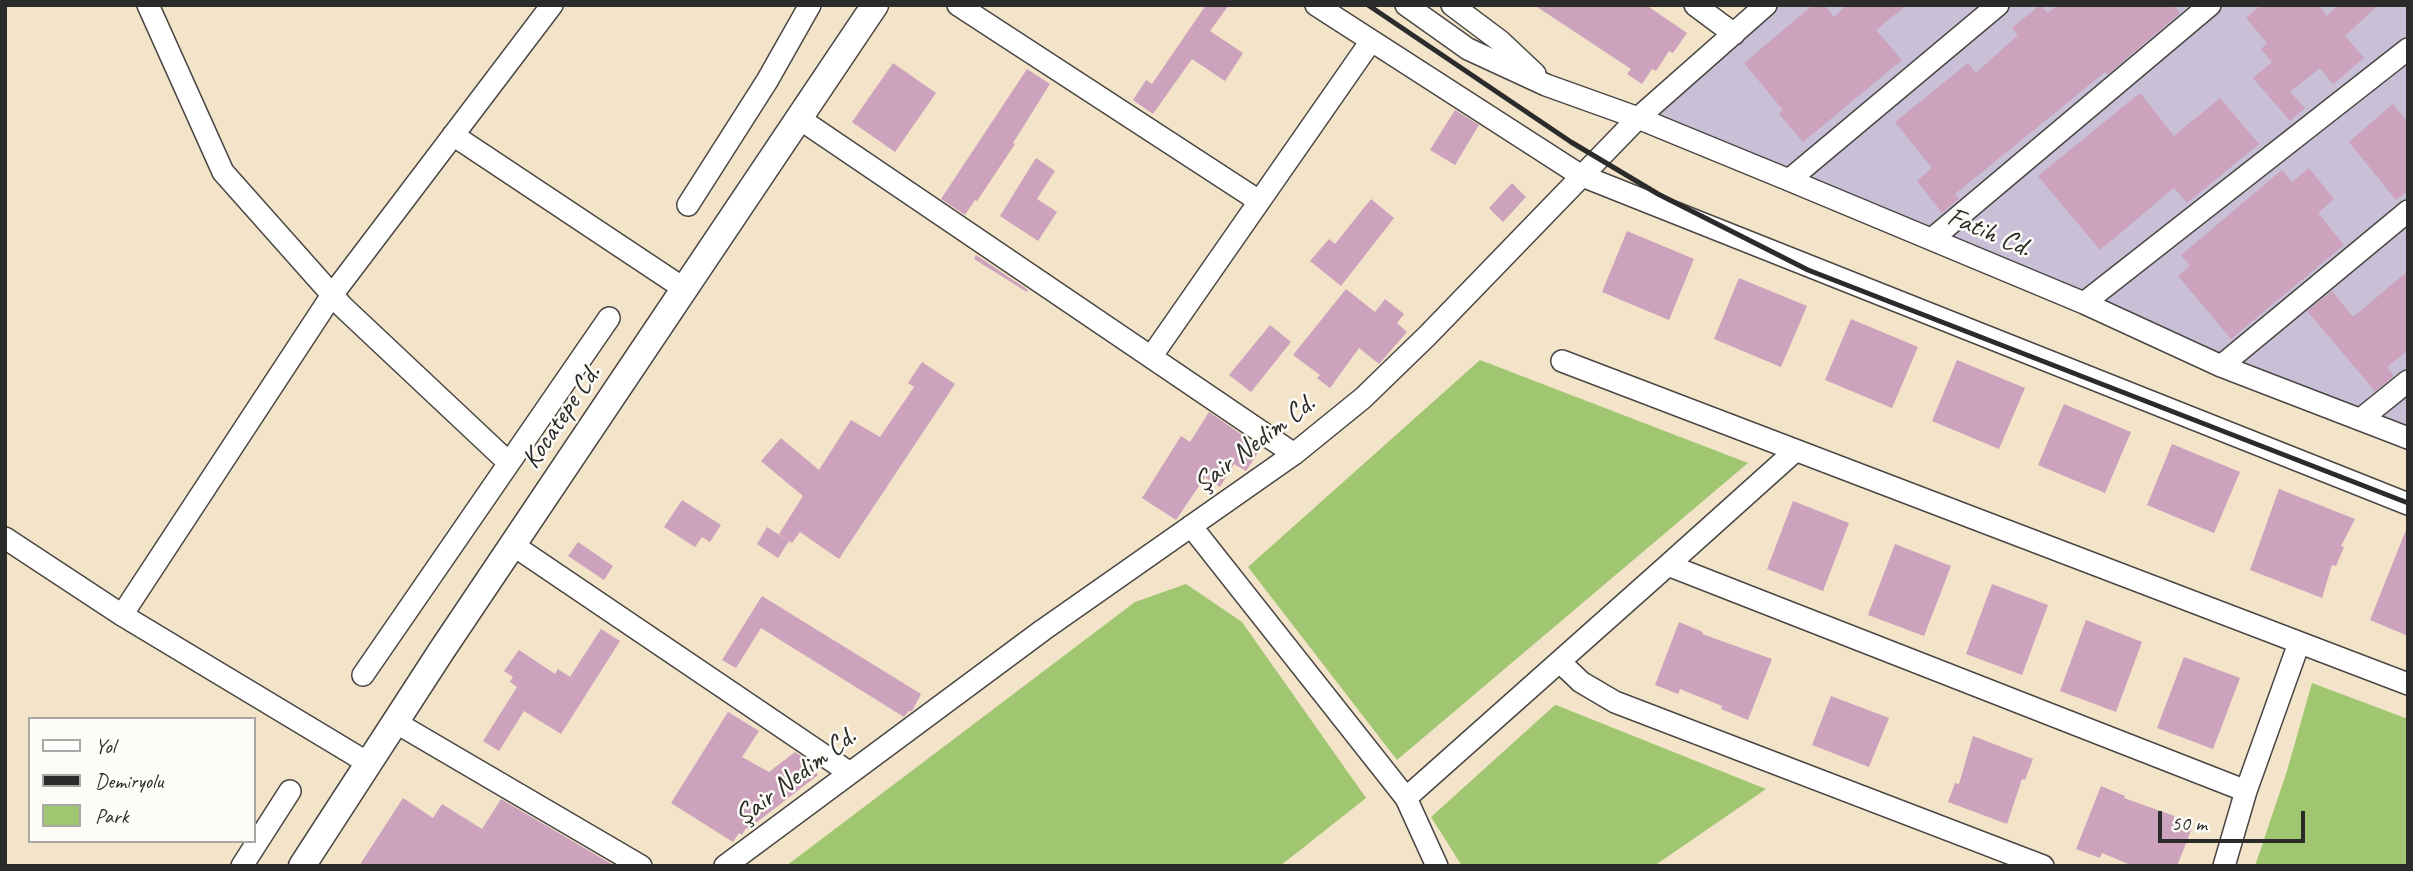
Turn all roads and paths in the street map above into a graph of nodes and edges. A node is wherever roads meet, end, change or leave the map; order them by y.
1 (148, 5) edge
2 (552, 5) edge
3 (810, 5) edge
4 (875, 5) edge
5 (958, 5) edge
6 (1316, 5) edge
7 (1406, 5) edge
8 (1452, 5) edge
9 (1695, 5) edge
10 (1766, 5) edge
11 (1998, 5) edge
12 (2210, 5) edge
13 (1734, 34) junction
14 (1371, 41) junction
15 (2408, 49) edge
16 (1546, 85) junction
17 (1638, 118) junction
18 (800, 119) junction
19 (453, 135) junction
20 (1580, 175) junction
21 (1789, 180) junction
22 (1259, 201) junction
23 (688, 205) dead end
24 (2408, 211) edge
25 (1932, 239) junction
26 (686, 290) junction
27 (332, 295) junction
28 (2084, 303) junction
29 (609, 318) dead end
30 (1151, 357) junction
31 (1562, 360) dead end
32 (2221, 366) junction
33 (2408, 381) edge
34 (2361, 419) junction
35 (2408, 438) edge
36 (1795, 451) junction
37 (1294, 454) junction
38 (509, 463) junction
39 (2408, 504) edge
40 (1191, 526) junction
41 (5, 538) edge
42 (513, 545) junction
43 (1668, 565) junction
44 (122, 615) junction
45 (2299, 643) junction
46 (1560, 662) junction
47 (363, 675) dead end
48 (2408, 684) edge
49 (395, 722) junction
50 (369, 764) junction
51 (850, 773) junction
52 (290, 791) dead end
53 (2246, 792) junction
54 (1406, 798) junction
55 (242, 866) edge
56 (302, 866) edge
57 (641, 866) edge
58 (724, 866) edge
59 (1437, 866) edge
60 (2043, 866) edge
61 (2224, 866) edge

1 - 27 street
2 - 19 street
3 - 23 street
4 - 18 main road, Kocatepe Cd.
5 - 22 street
6 - 14 street
7 - 16 street, Fatih Cd.
8 - 16 street, Fatih Cd.
9 - 13 street
10 - 13 street, Şair Nedim Cd.
11 - 21 street
12 - 25 street
13 - 17 street, Şair Nedim Cd.
14 - 20 street
14 - 22 street
15 - 28 street
16 - 17 street, Fatih Cd.
17 - 20 street, Şair Nedim Cd.
17 - 21 street, Fatih Cd.
18 - 26 main road, Kocatepe Cd.
18 - 30 street
19 - 26 street
19 - 27 street
20 - 37 street, Şair Nedim Cd.
20 - 39 street
21 - 25 street, Fatih Cd.
22 - 30 street
24 - 32 street
25 - 28 street, Fatih Cd.
26 - 42 main road, Kocatepe Cd.
27 - 38 street
27 - 44 street
28 - 32 street, Fatih Cd.
29 - 38 street
30 - 37 street
31 - 36 street
32 - 34 street, Fatih Cd.
33 - 34 street
34 - 35 street, Fatih Cd.
36 - 43 street
36 - 45 street
37 - 40 street, Şair Nedim Cd.
38 - 47 street
40 - 51 street, Şair Nedim Cd.
40 - 54 street
41 - 44 street
42 - 49 main road, Kocatepe Cd.
42 - 51 street
43 - 46 street
43 - 53 street
44 - 50 street
45 - 48 street
45 - 53 street
46 - 54 street
46 - 60 street
49 - 50 main road, Kocatepe Cd.
49 - 57 street
50 - 56 main road, Kocatepe Cd.
51 - 58 street, Şair Nedim Cd.
52 - 55 street
53 - 61 street
54 - 59 street

